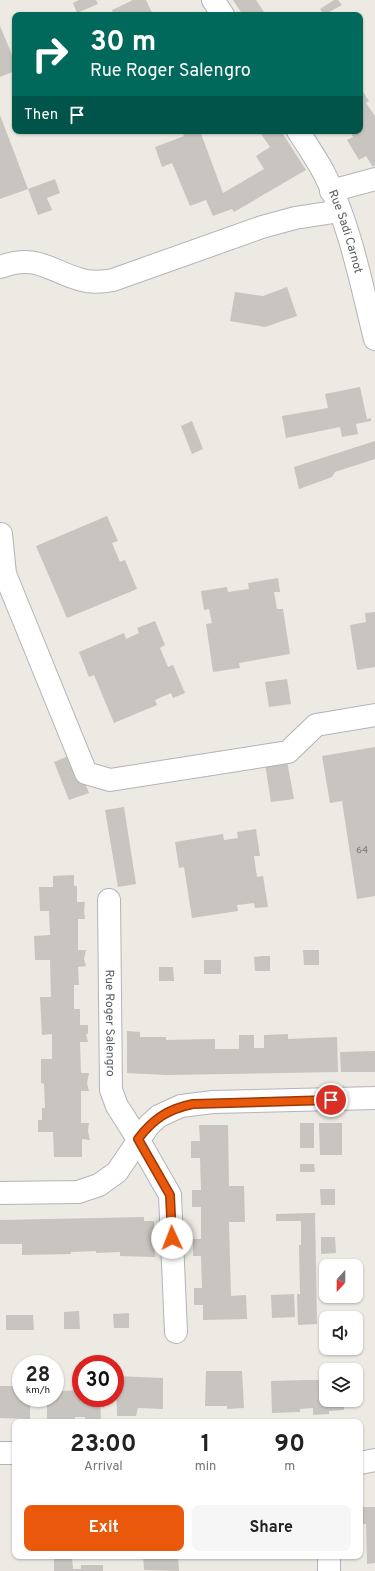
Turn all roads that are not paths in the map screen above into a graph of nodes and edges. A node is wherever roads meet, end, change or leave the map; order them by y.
1 (213, 0) edge
2 (221, 12) edge
3 (300, 134) edge
4 (375, 179) edge
5 (332, 191) junction
6 (340, 211) junction
7 (0, 267) edge
8 (375, 339) edge
9 (1, 534) dead end
10 (375, 715) edge
11 (110, 900) dead end
12 (375, 1098) edge
13 (138, 1139) junction
14 (0, 1193) edge
15 (176, 1332) dead end
16 (0, 1453) edge
17 (12, 1453) edge
18 (375, 1460) edge
19 (363, 1462) edge
20 (329, 1559) edge
21 (329, 1571) edge

1 - 2 street
3 - 5 street, Rue Sadi Carnot
4 - 5 street
5 - 6 street, Rue Sadi Carnot
6 - 7 street
6 - 8 street, Rue Sadi Carnot
9 - 10 street
11 - 13 street, Rue Roger Salengro
12 - 13 street
13 - 14 street
13 - 15 street, Rue Roger Salengro
16 - 17 street
18 - 19 street
20 - 21 street

